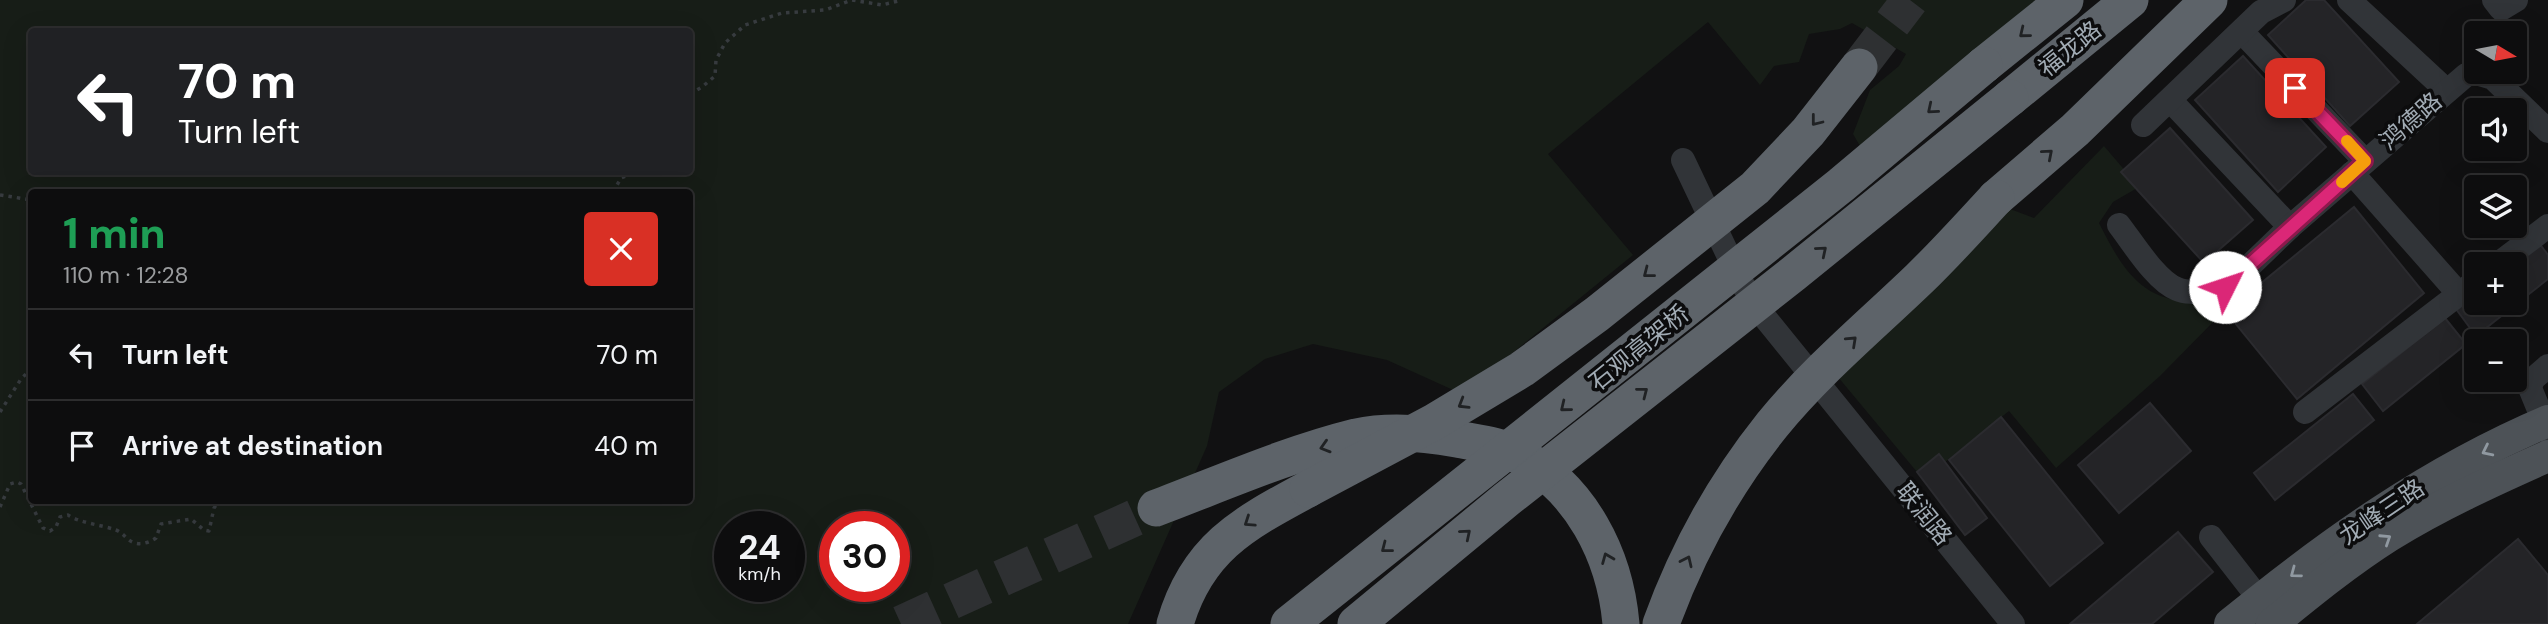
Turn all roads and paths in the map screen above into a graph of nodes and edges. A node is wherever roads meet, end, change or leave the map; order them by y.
1 (902, 0) edge
2 (2065, 0) edge
3 (2130, 0) edge
4 (2208, 0) edge
5 (2284, 0) edge
6 (2349, 0) edge
7 (2494, 0) edge
8 (2516, 0) edge
9 (2242, 32) junction
10 (1984, 65) joint
11 (1858, 67) tunnel mouth
12 (2446, 90) junction
13 (693, 92) edge
14 (2010, 98) joint
15 (2170, 100) junction
16 (2143, 125) dead end
17 (2548, 131) edge
18 (1683, 160) dead end
19 (2359, 167) junction
20 (628, 175) edge
21 (615, 189) edge
22 (0, 195) edge
23 (28, 199) edge
24 (2119, 225) dead end
25 (2548, 226) edge
26 (2290, 228) junction
27 (2514, 252) edge
28 (2464, 284) edge
29 (2464, 291) edge
30 (2548, 366) edge
31 (28, 372) edge
32 (0, 412) edge
33 (2305, 412) dead end
34 (2547, 425) edge
35 (2548, 456) edge
36 (28, 498) edge
37 (31, 504) edge
38 (217, 504) edge
39 (0, 507) edge
40 (1156, 508) tunnel mouth
41 (2211, 537) dead end
42 (2266, 612) edge
43 (1175, 624) edge
44 (1289, 624) edge
45 (1356, 624) edge
46 (1621, 624) edge
47 (1661, 624) edge
48 (2012, 624) edge
49 (2230, 624) edge

1 - 13 path
2 -> 10 highway, 福龙路
3 - 14 highway, 福龙路
47 -> 4 highway, bridge
5 - 9 street
6 - 12 street
7 - 8 street
9 - 15 street
9 - 19 street
10 -> 44 highway, 石观高架桥, bridge
11 -> 43 highway, bridge
12 - 17 street, 鸿德路
12 - 19 street, 鸿德路
45 -> 14 highway, 石观高架桥, bridge
15 - 16 street
15 - 26 street
18 - 48 street, 联润路
19 - 26 street, 鸿德路
19 - 28 street
20 - 21 path
22 - 23 path
24 - 26 street, 鸿德路
25 - 27 street
29 - 33 street
30 - 34 street
31 - 32 path
34 -> 42 main road, 龙峰三路
42 -> 35 main road, 龙峰三路
36 - 39 path
37 - 38 path
46 -> 40 highway, bridge
41 - 42 street
42 - 49 main road, 龙峰三路

